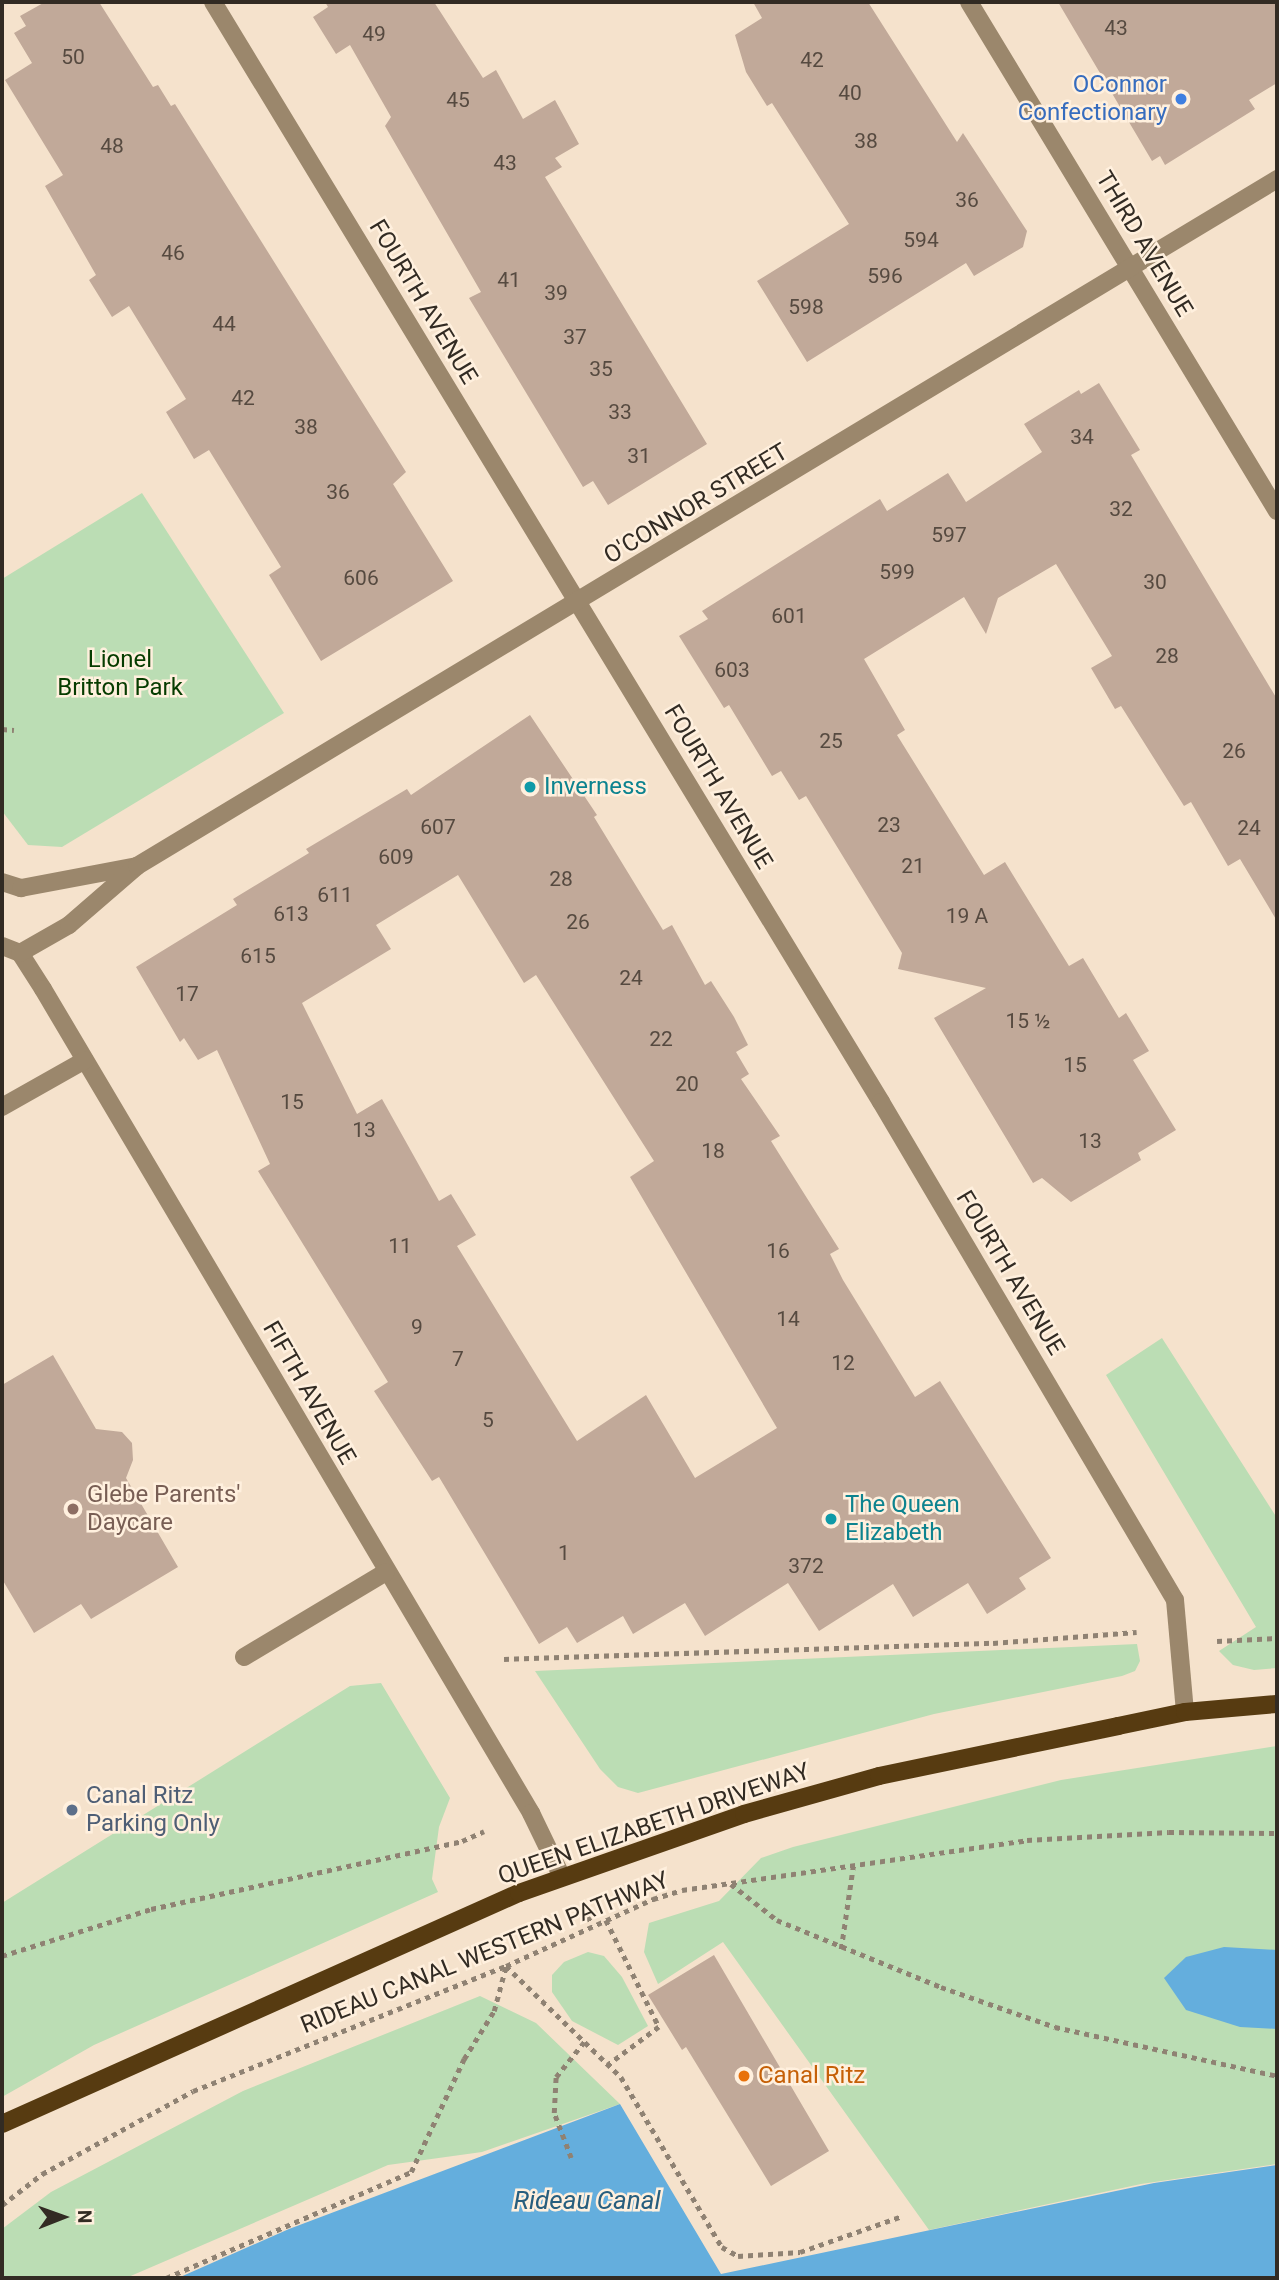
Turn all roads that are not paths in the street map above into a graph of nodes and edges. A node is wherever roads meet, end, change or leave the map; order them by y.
1 (213, 2) edge
2 (969, 2) edge
3 (1277, 179) edge
4 (1130, 268) junction
5 (1277, 511) edge
6 (578, 605) junction
7 (137, 866) junction
8 (2, 882) edge
9 (2, 946) edge
10 (20, 953) junction
11 (85, 1060) junction
12 (2, 1107) edge
13 (386, 1572) junction
14 (244, 1657) dead end
15 (1277, 1704) edge
16 (1185, 1712) junction
17 (562, 1877) junction
18 (2, 2124) edge

1 - 6 street, FOURTH AVENUE
2 - 4 street, THIRD AVENUE
3 - 4 street, O'CONNOR STREET
4 - 5 street, THIRD AVENUE
4 - 6 street, O'CONNOR STREET
6 - 7 street, O'CONNOR STREET
6 - 16 street, FOURTH AVENUE
7 - 8 street, O'CONNOR STREET
7 - 10 street, O'CONNOR STREET
9 - 10 street
10 - 11 street, FIFTH AVENUE
11 - 12 street
11 - 13 street, FIFTH AVENUE
13 - 14 street
13 - 17 street, FIFTH AVENUE
15 - 16 main road, QUEEN ELIZABETH DRIVEWAY
16 - 17 main road, QUEEN ELIZABETH DRIVEWAY
17 - 18 main road, QUEEN ELIZABETH DRIVEWAY

